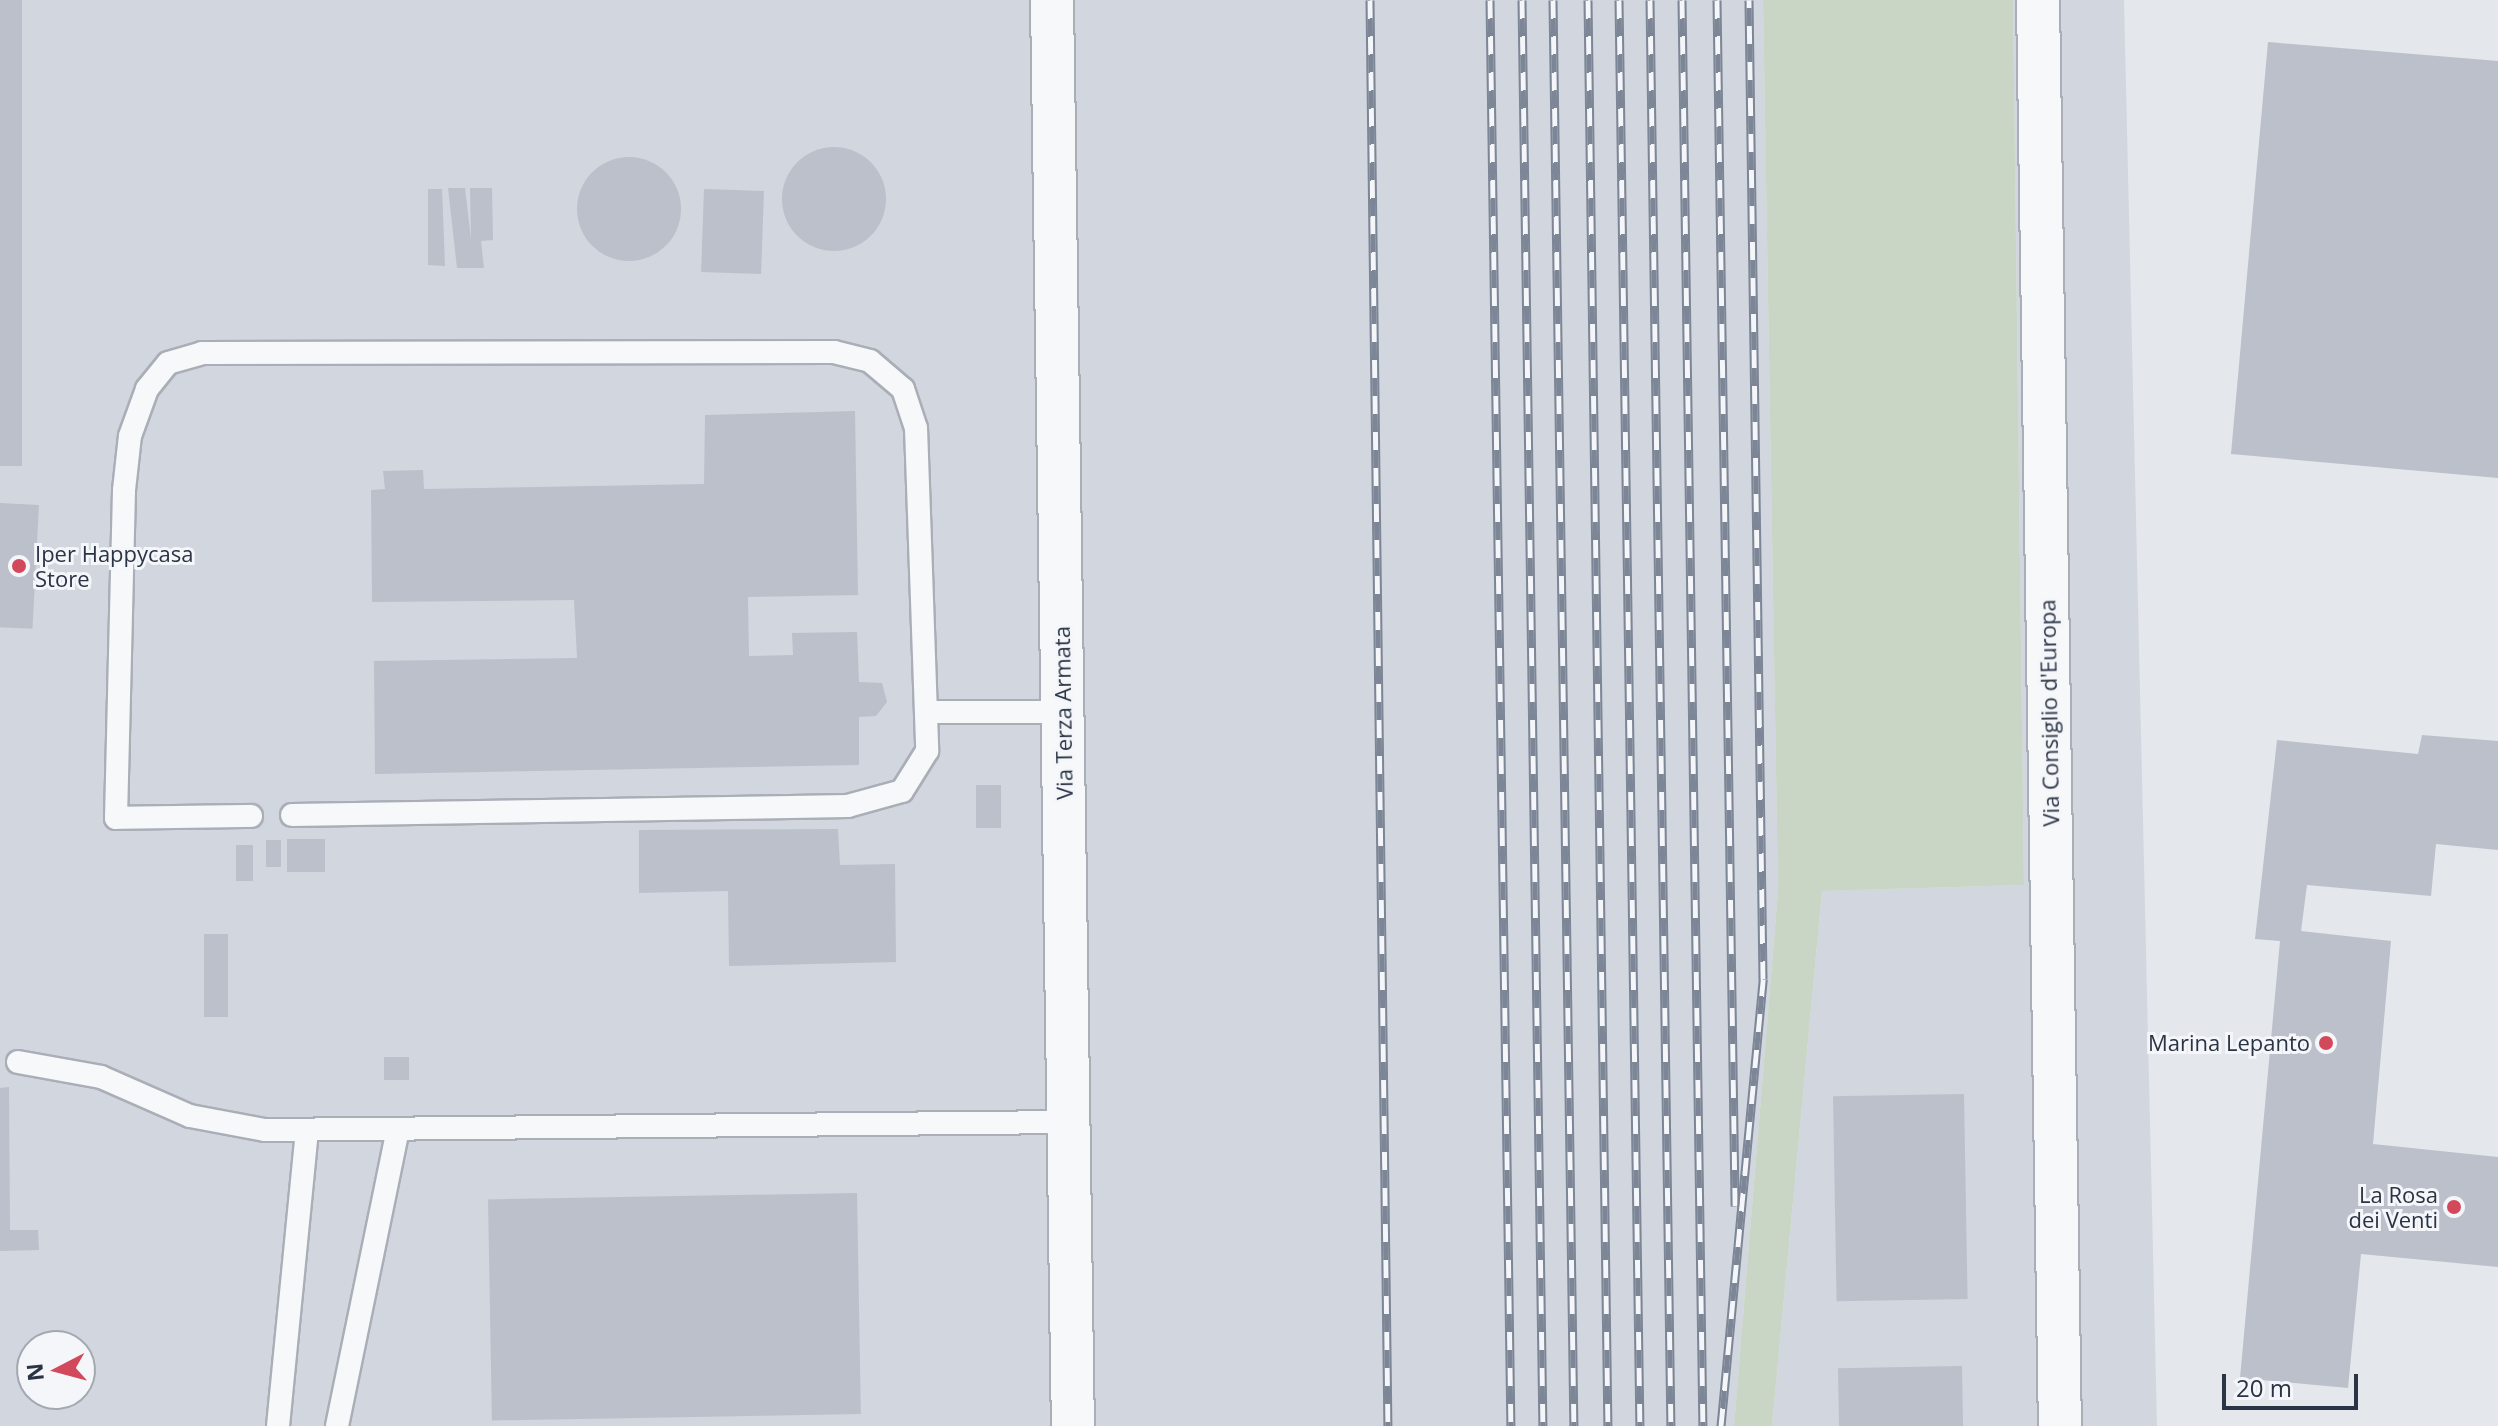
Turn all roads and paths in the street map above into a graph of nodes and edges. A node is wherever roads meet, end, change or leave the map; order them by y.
1 (1052, 0) edge
2 (2038, 0) edge
3 (926, 712) junction
4 (1063, 712) junction
5 (292, 815) dead end
6 (251, 816) dead end
7 (18, 1062) dead end
8 (1069, 1122) junction
9 (398, 1129) junction
10 (307, 1130) junction
11 (278, 1426) edge
12 (337, 1426) edge
13 (1073, 1426) edge
14 (2060, 1426) edge

1 - 4 street, Via Terza Armata
2 - 14 street, Via Consiglio d'Europa
3 - 4 lane
3 - 5 lane
3 - 6 lane
4 - 8 street, Via Terza Armata
7 - 10 lane
8 - 9 lane
8 - 13 street, Via Terza Armata
9 - 10 lane
9 - 12 lane
10 - 11 lane

